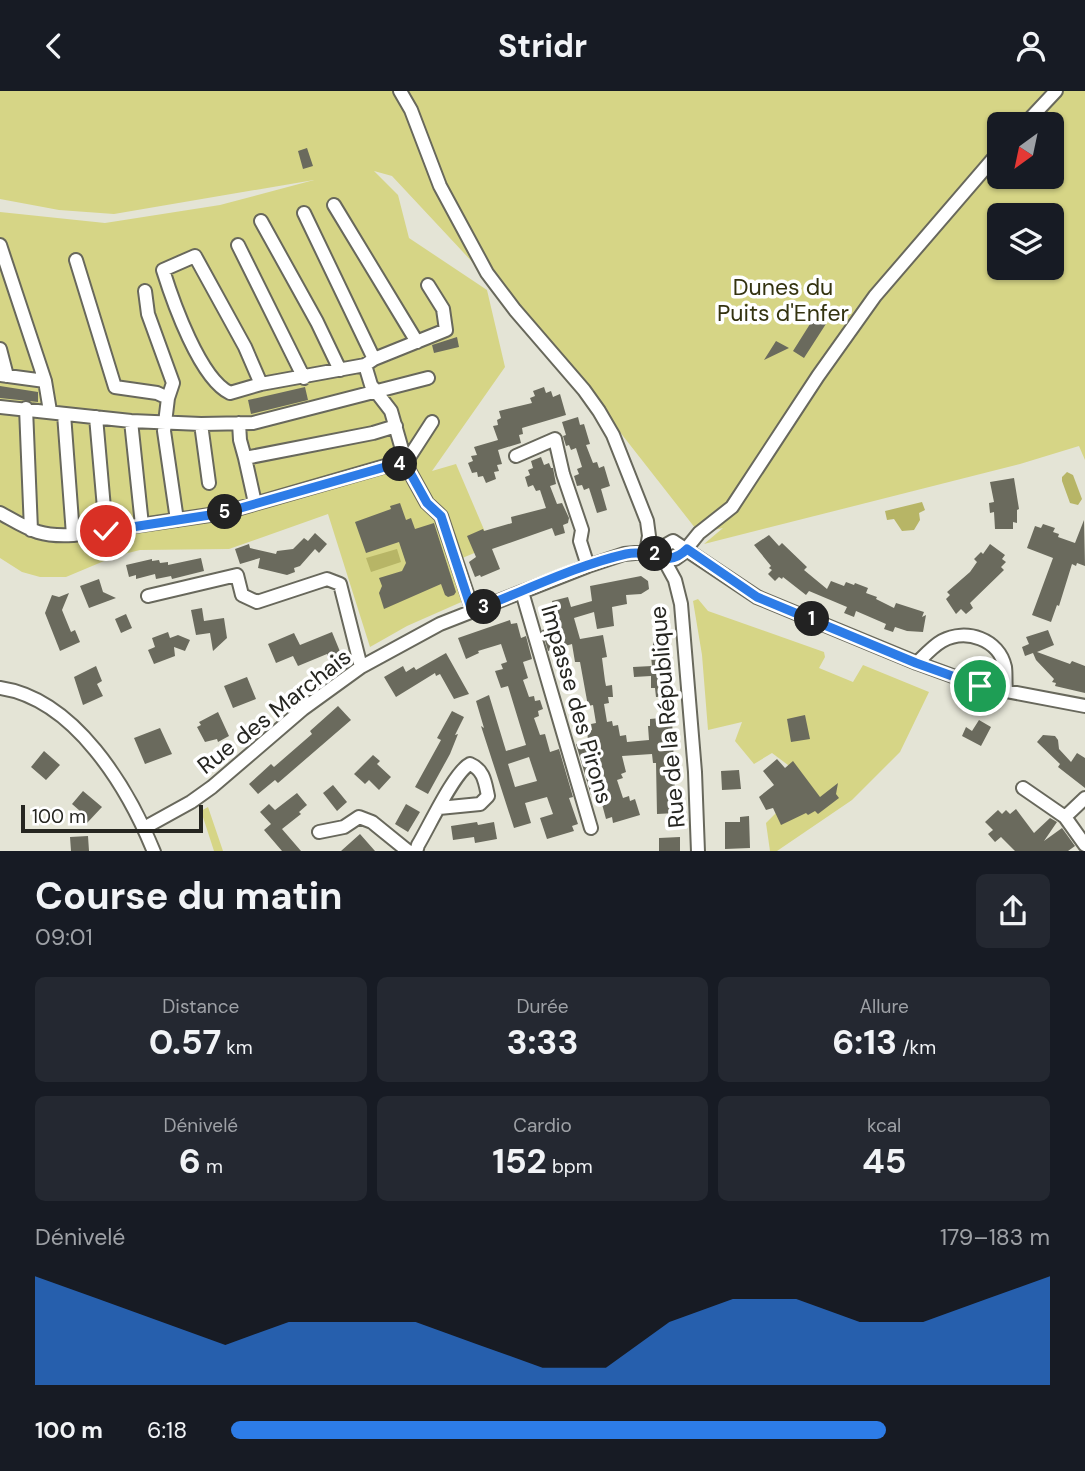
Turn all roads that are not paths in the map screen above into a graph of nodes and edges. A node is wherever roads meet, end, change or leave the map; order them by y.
1 (400, 91) edge
2 (1056, 91) edge
3 (1036, 112) edge
4 (987, 166) edge
5 (334, 205) dead end
6 (304, 213) dead end
7 (261, 221) dead end
8 (0, 245) edge
9 (238, 246) dead end
10 (76, 260) dead end
11 (428, 285) dead end
12 (145, 291) dead end
13 (417, 342) junction
14 (0, 349) edge
15 (370, 362) junction
16 (340, 370) junction
17 (4, 376) edge
18 (304, 378) junction
19 (428, 378) dead end
20 (45, 381) junction
21 (261, 384) junction
22 (376, 393) junction
23 (168, 398) junction
24 (0, 407) edge
25 (26, 408) junction
26 (50, 411) junction
27 (64, 414) junction
28 (96, 417) junction
29 (131, 421) junction
30 (432, 422) dead end
31 (165, 423) junction
32 (239, 423) junction
33 (201, 424) junction
34 (396, 426) junction
35 (516, 456) dead end
36 (245, 458) junction
37 (406, 463) junction
38 (209, 483) dead end
39 (256, 503) junction
40 (0, 513) edge
41 (177, 520) junction
42 (142, 525) junction
43 (31, 530) junction
44 (106, 531) junction
45 (73, 535) junction
46 (684, 551) junction
47 (646, 552) junction
48 (663, 558) junction
49 (588, 566) junction
50 (674, 580) junction
51 (522, 592) junction
52 (148, 596) dead end
53 (472, 611) junction
54 (916, 663) junction
55 (361, 667) junction
56 (0, 688) edge
57 (1006, 690) junction
58 (1085, 706) edge
59 (1023, 788) dead end
60 (1085, 798) edge
61 (439, 808) dead end
62 (1065, 817) junction
63 (144, 828) junction
64 (591, 828) dead end
65 (319, 832) dead end
66 (1085, 845) edge
67 (154, 851) edge
68 (408, 851) edge
69 (417, 851) edge
70 (698, 851) edge

1 - 47 street
2 - 3 street
4 - 46 street
5 - 13 street
6 - 15 street
7 - 16 street
8 - 20 street
9 - 18 street
10 - 23 street
11 - 13 street
12 - 23 street
13 - 15 street
14 - 17 street
15 - 16 street
15 - 22 street
16 - 18 street
17 - 20 street
18 - 21 street
19 - 22 street
20 - 26 street
21 - 21 street
22 - 32 street
22 - 34 street
23 - 31 street
24 - 25 street
25 - 26 street
25 - 43 street
26 - 27 street
27 - 28 street
27 - 45 street
28 - 29 street
28 - 44 street
29 - 31 street
29 - 42 street
30 - 37 street
31 - 33 street
31 - 41 street
32 - 33 street
32 - 36 street
33 - 38 street
34 - 36 street
34 - 37 street
35 - 49 street
36 - 39 street
37 - 39 street
37 - 53 street
39 - 41 street
40 - 43 street
41 - 42 street
42 - 44 street
43 - 45 street
44 - 45 street
46 - 48 street
46 - 50 street, Rue de la République
46 - 54 street
47 - 48 street, Rue des Marchais
47 - 49 street, Rue des Marchais
48 - 50 street, Rue de la République
49 - 51 street, Rue des Marchais
50 - 70 street, Rue de la République
51 - 53 street, Rue des Marchais
51 - 64 street, Impasse des Pirons
52 - 55 street
53 - 55 street, Rue des Marchais
54 - 57 street
54 - 57 street
55 - 63 street, Rue des Marchais
56 - 63 street
57 - 58 street
59 - 62 street
60 - 62 street
61 - 69 street
62 - 66 street
63 - 67 street
65 - 68 street

